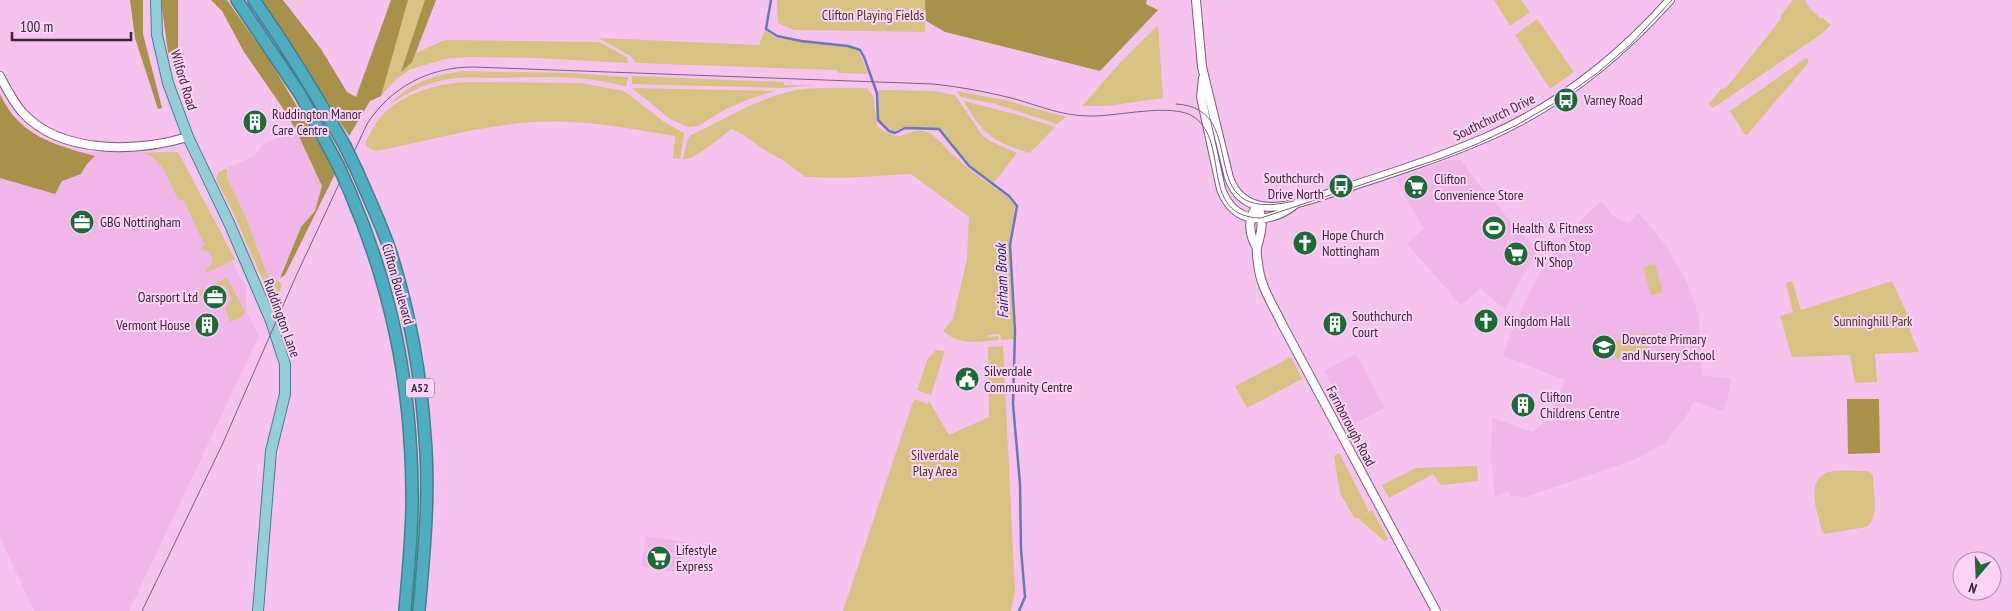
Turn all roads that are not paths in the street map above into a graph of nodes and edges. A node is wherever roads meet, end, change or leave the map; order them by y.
1 (156, 0) edge
2 (237, 0) edge
3 (254, 0) edge
4 (1196, 0) edge
5 (1670, 0) edge
6 (0, 76) edge
7 (1204, 76) junction
8 (188, 137) junction
9 (1297, 204) junction
10 (1257, 206) junction
11 (1251, 218) junction
12 (1262, 219) junction
13 (1257, 248) junction
14 (258, 611) edge
15 (405, 611) edge
16 (419, 611) edge
17 (1436, 611) edge

1 - 8 main road, Wilford Road
2 - 15 highway, Clifton Boulevard / A52, bridge
3 - 16 highway, Clifton Boulevard / A52, bridge
4 - 7 street
5 - 9 street, Southchurch Drive
6 - 8 street
7 - 10 street
7 - 11 street
8 - 14 main road, Ruddington Lane
9 - 10 street, Southchurch Drive
9 - 12 street, Southchurch Drive
10 - 11 street
10 - 12 street, Farnborough Road
11 - 12 street
11 - 13 street, Farnborough Road
12 - 13 street, Farnborough Road
13 - 17 street, Farnborough Road

